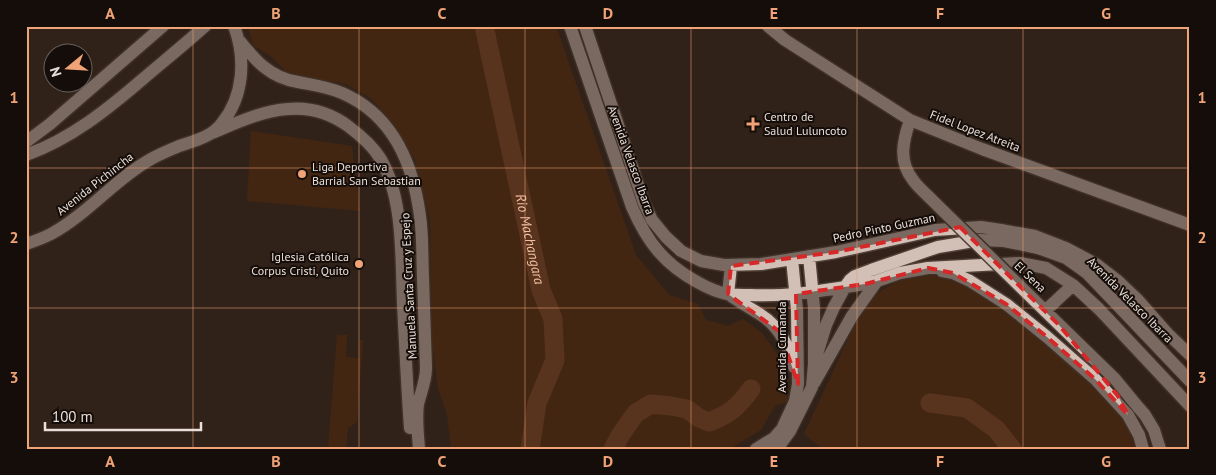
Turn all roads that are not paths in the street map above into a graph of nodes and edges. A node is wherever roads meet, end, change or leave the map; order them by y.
1 (162, 26) edge
2 (205, 26) edge
3 (234, 26) edge
4 (570, 26) edge
5 (585, 26) edge
6 (768, 26) edge
7 (238, 39) junction
8 (910, 120) junction
9 (212, 133) junction
10 (26, 142) edge
11 (26, 155) edge
12 (1190, 226) edge
13 (26, 244) edge
14 (809, 256) junction
15 (792, 259) junction
16 (731, 266) junction
17 (928, 268) junction
18 (877, 281) junction
19 (1073, 285) junction
20 (845, 287) junction
21 (813, 292) junction
22 (728, 294) junction
23 (796, 294) junction
24 (1045, 311) junction
25 (1058, 325) junction
26 (1190, 355) edge
27 (814, 364) junction
28 (1190, 381) edge
29 (798, 384) junction
30 (812, 387) junction
31 (1190, 406) edge
32 (1128, 415) junction
33 (411, 449) edge
34 (419, 449) edge
35 (756, 449) edge
36 (777, 449) edge
37 (1143, 449) edge
38 (1160, 449) edge

1 - 10 main road
2 - 11 main road
3 - 7 main road, Avenida Pichincha
4 - 22 main road, Avenida Velasco Ibarra
5 - 16 main road, Avenida Velasco Ibarra
6 - 8 main road, Fidel Lopez Atreita
7 - 9 main road, Avenida Pichincha
7 - 34 main road, Manuela Santa Cruz y Espejo
8 - 12 main road, Fidel Lopez Atreita
8 - 24 main road, El Sena, bridge
9 - 13 main road, Avenida Pichincha
9 - 33 main road, Manuela Santa Cruz y Espejo
14 - 15 main road, Avenida Velasco Ibarra
14 - 21 main road, Avenida Cumanda
14 - 26 main road, Pedro Pinto Guzman
15 - 16 main road, Avenida Velasco Ibarra
15 - 23 main road, Avenida Cumanda
16 - 22 main road
17 - 18 main road, Avenida Velasco Ibarra
17 - 19 main road, Avenida Velasco Ibarra
17 - 32 main road
18 - 20 main road, Avenida Velasco Ibarra
18 - 30 main road
19 - 24 main road
19 - 31 main road, Avenida Velasco Ibarra
20 - 21 main road, Avenida Velasco Ibarra
20 - 27 main road
20 - 28 main road, Avenida Velasco Ibarra
21 - 23 main road, Avenida Velasco Ibarra
21 - 27 main road, Avenida Cumanda
22 - 23 main road, Avenida Velasco Ibarra
22 - 29 main road
23 - 29 main road, Avenida Cumanda
24 - 25 main road, El Sena
25 - 32 main road
25 - 38 main road, El Sena
27 - 30 main road, Avenida Cumanda
29 - 35 main road, Avenida Cumanda
30 - 36 main road, Avenida Cumanda
32 - 37 main road

